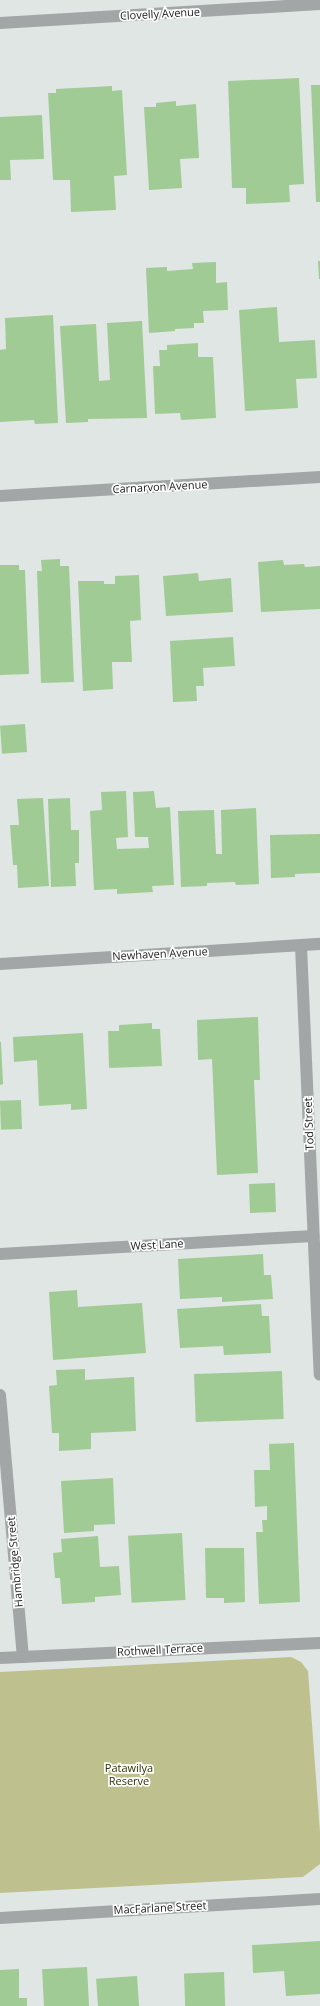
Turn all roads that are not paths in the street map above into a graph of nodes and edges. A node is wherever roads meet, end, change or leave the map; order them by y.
1 (320, 4) edge
2 (0, 23) edge
3 (320, 477) edge
4 (0, 496) edge
5 (320, 944) edge
6 (301, 946) junction
7 (0, 964) edge
8 (313, 1236) junction
9 (0, 1254) edge
10 (320, 1375) edge
11 (0, 1395) edge
12 (320, 1643) edge
13 (23, 1657) junction
14 (0, 1658) edge
15 (320, 1899) edge
16 (0, 1918) edge

1 - 2 street, Clovelly Avenue
3 - 4 street, Carnarvon Avenue
5 - 6 street, Newhaven Avenue
6 - 7 street, Newhaven Avenue
6 - 8 street, Tod Street
8 - 9 street, West Lane
8 - 10 street, Tod Street
11 - 13 street, Hambridge Street
12 - 13 street, Rothwell Terrace
13 - 14 street, Rothwell Terrace
15 - 16 street, MacFarlane Street

